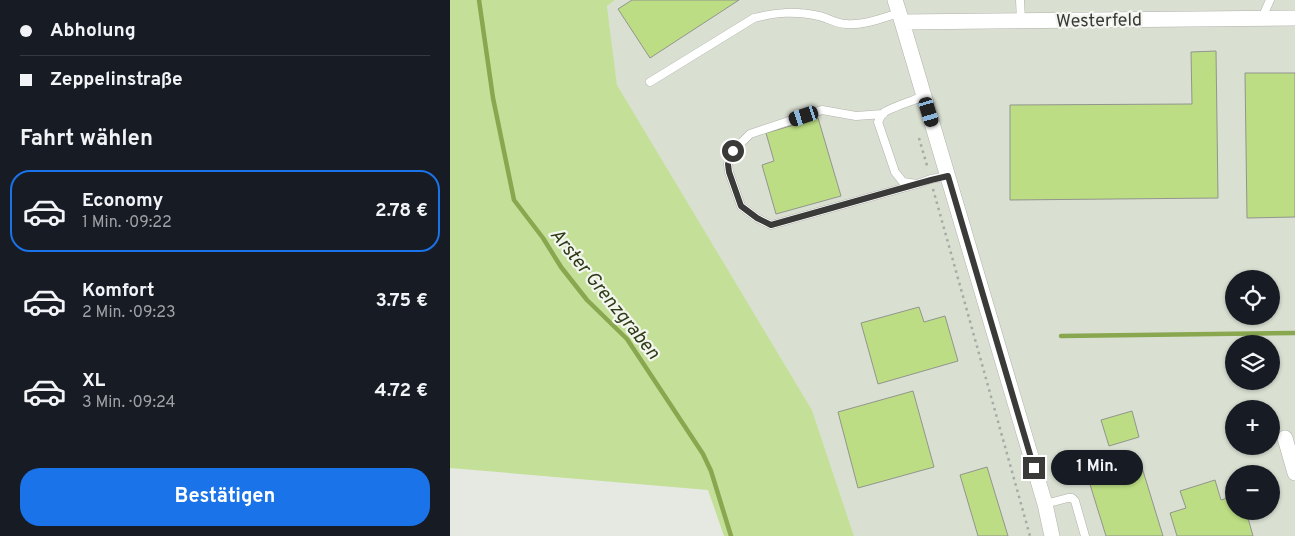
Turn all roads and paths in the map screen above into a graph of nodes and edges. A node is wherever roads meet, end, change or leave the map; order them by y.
1 (1020, 0) edge
2 (1270, 0) edge
3 (899, 12) edge
4 (1262, 18) junction
5 (1295, 18) edge
6 (1021, 21) junction
7 (650, 82) dead end
8 (924, 96) junction
9 (883, 114) junction
10 (918, 132) dead end
11 (948, 176) junction
12 (931, 180) junction
13 (917, 184) junction
14 (1285, 438) dead end
15 (1295, 473) edge
16 (1045, 504) junction
17 (1030, 536) edge
18 (1052, 536) edge
19 (1085, 536) edge

1 - 6 lane
2 - 4 lane
3 - 6 street, Westerfeld
3 - 7 lane
3 - 8 street
4 - 5 street, Westerfeld
4 - 6 street, Westerfeld
8 - 9 lane
8 - 11 street
9 - 13 lane
9 - 13 lane
10 - 12 path
11 - 12 lane
11 - 16 street
12 - 13 lane
12 - 17 path
14 - 15 street
16 - 18 street
16 - 19 lane

